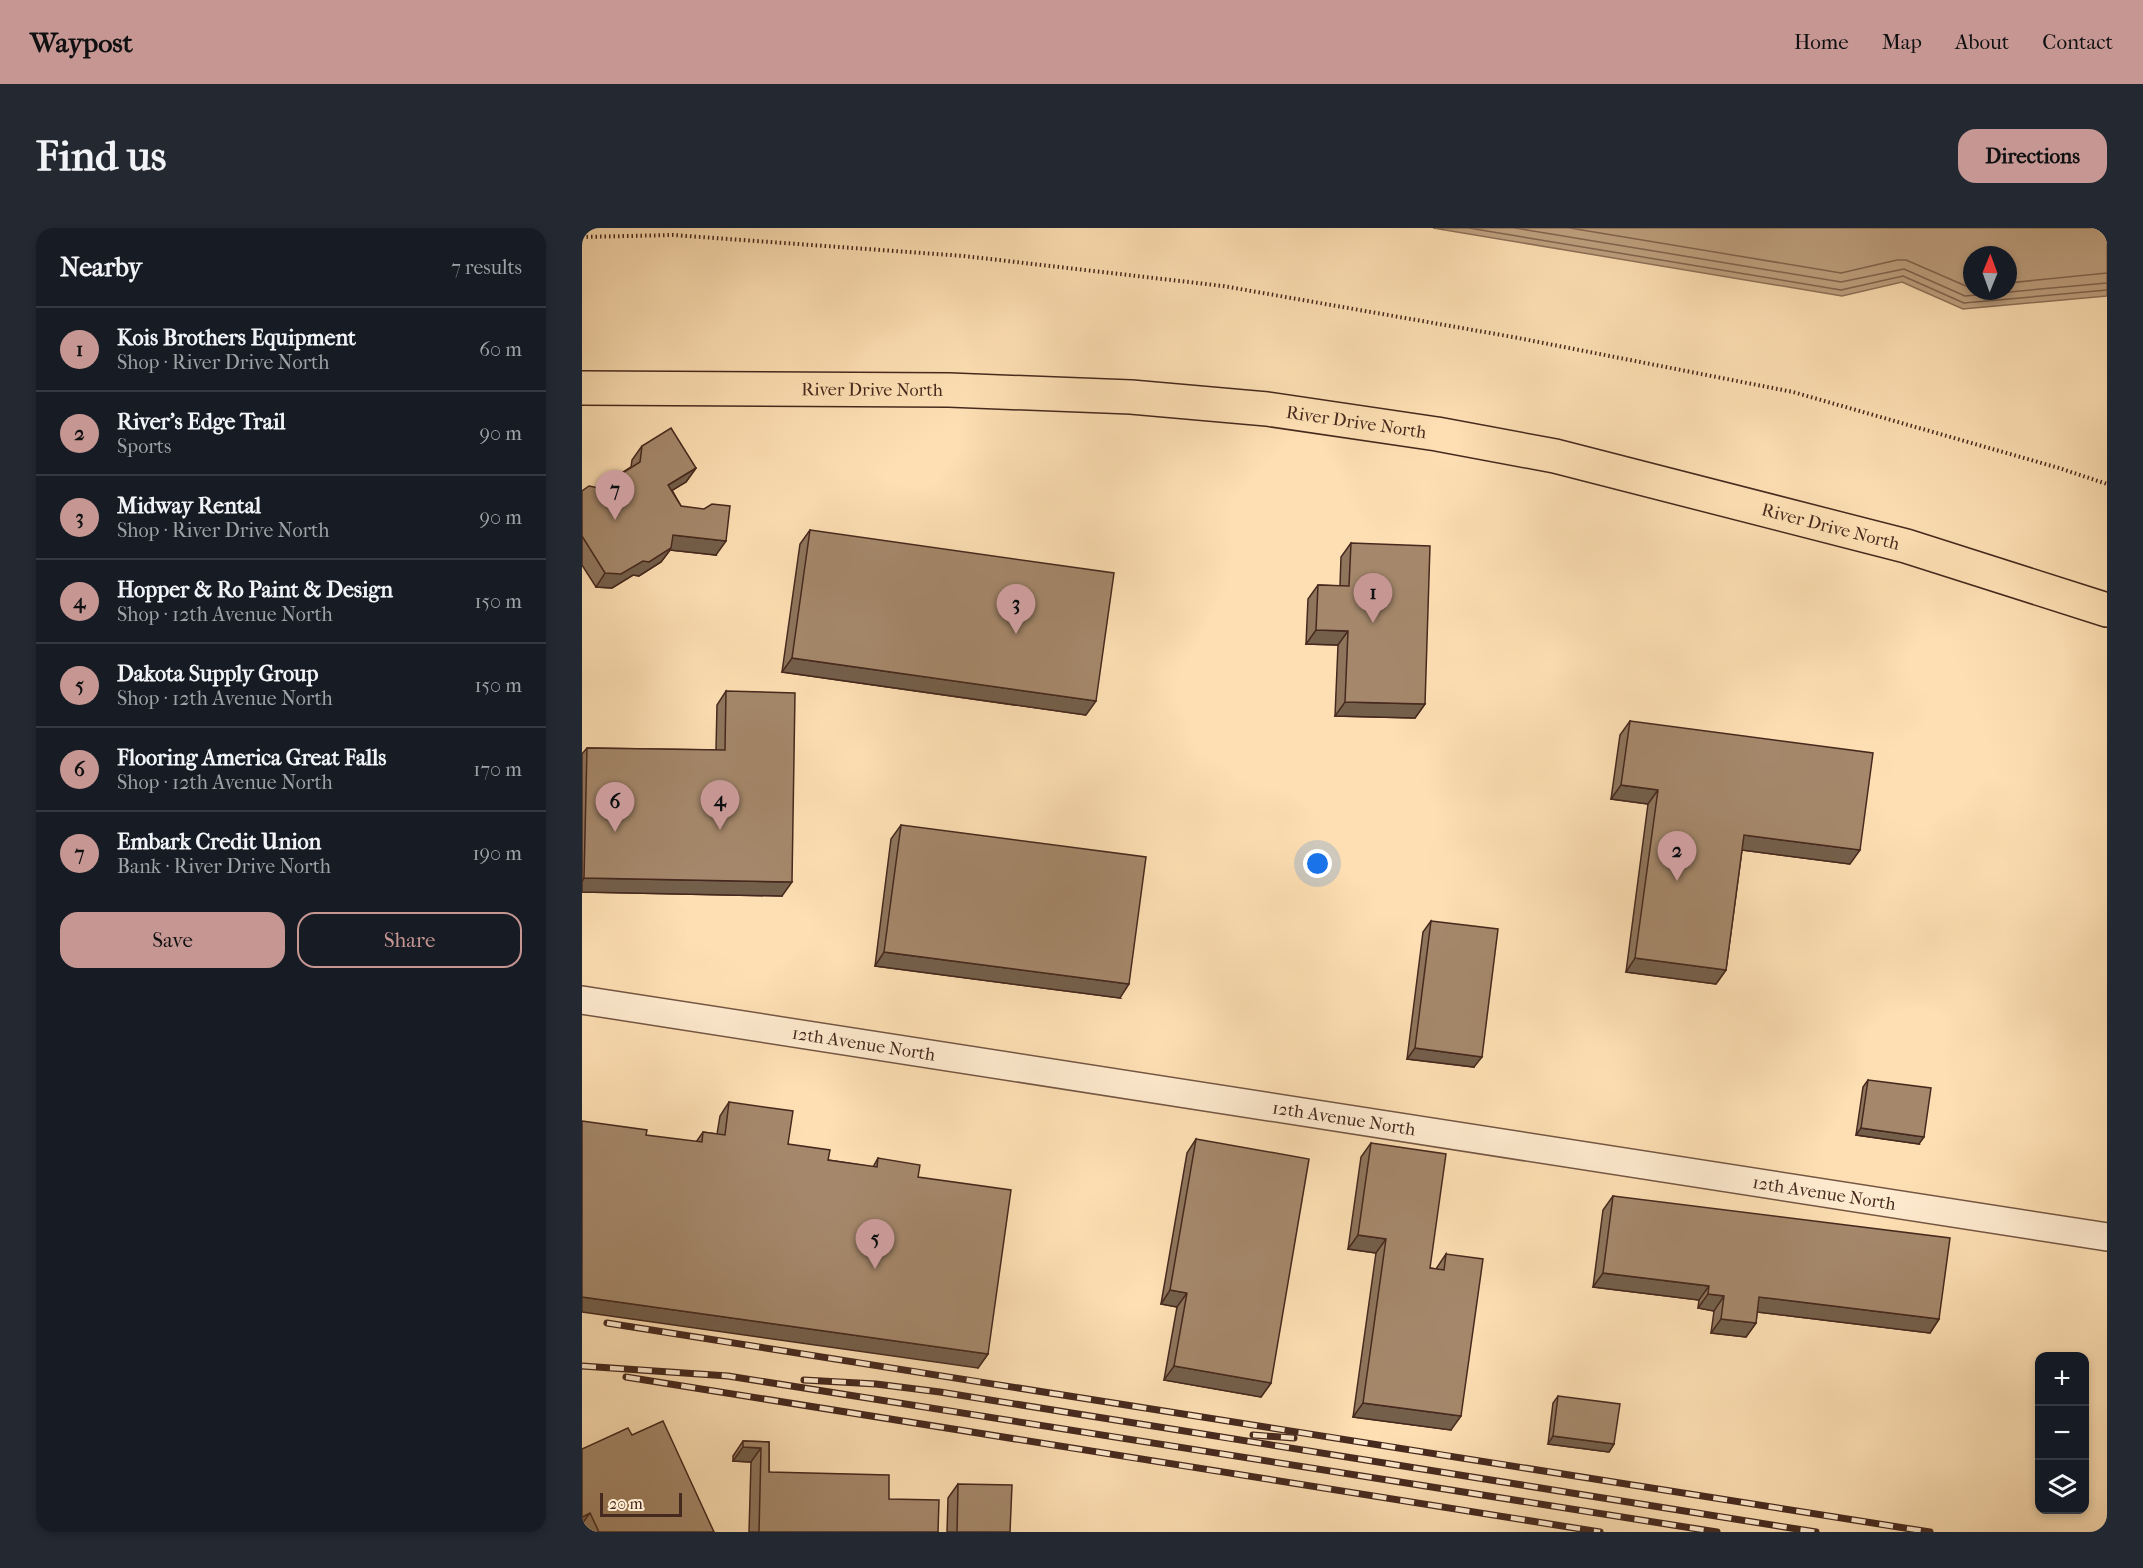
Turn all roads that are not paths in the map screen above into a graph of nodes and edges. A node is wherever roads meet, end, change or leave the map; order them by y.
1 (582, 388) edge
2 (2107, 610) edge
3 (582, 1000) edge
4 (2107, 1238) edge

1 - 2 main road, River Drive North
3 - 4 street, 12th Avenue North

